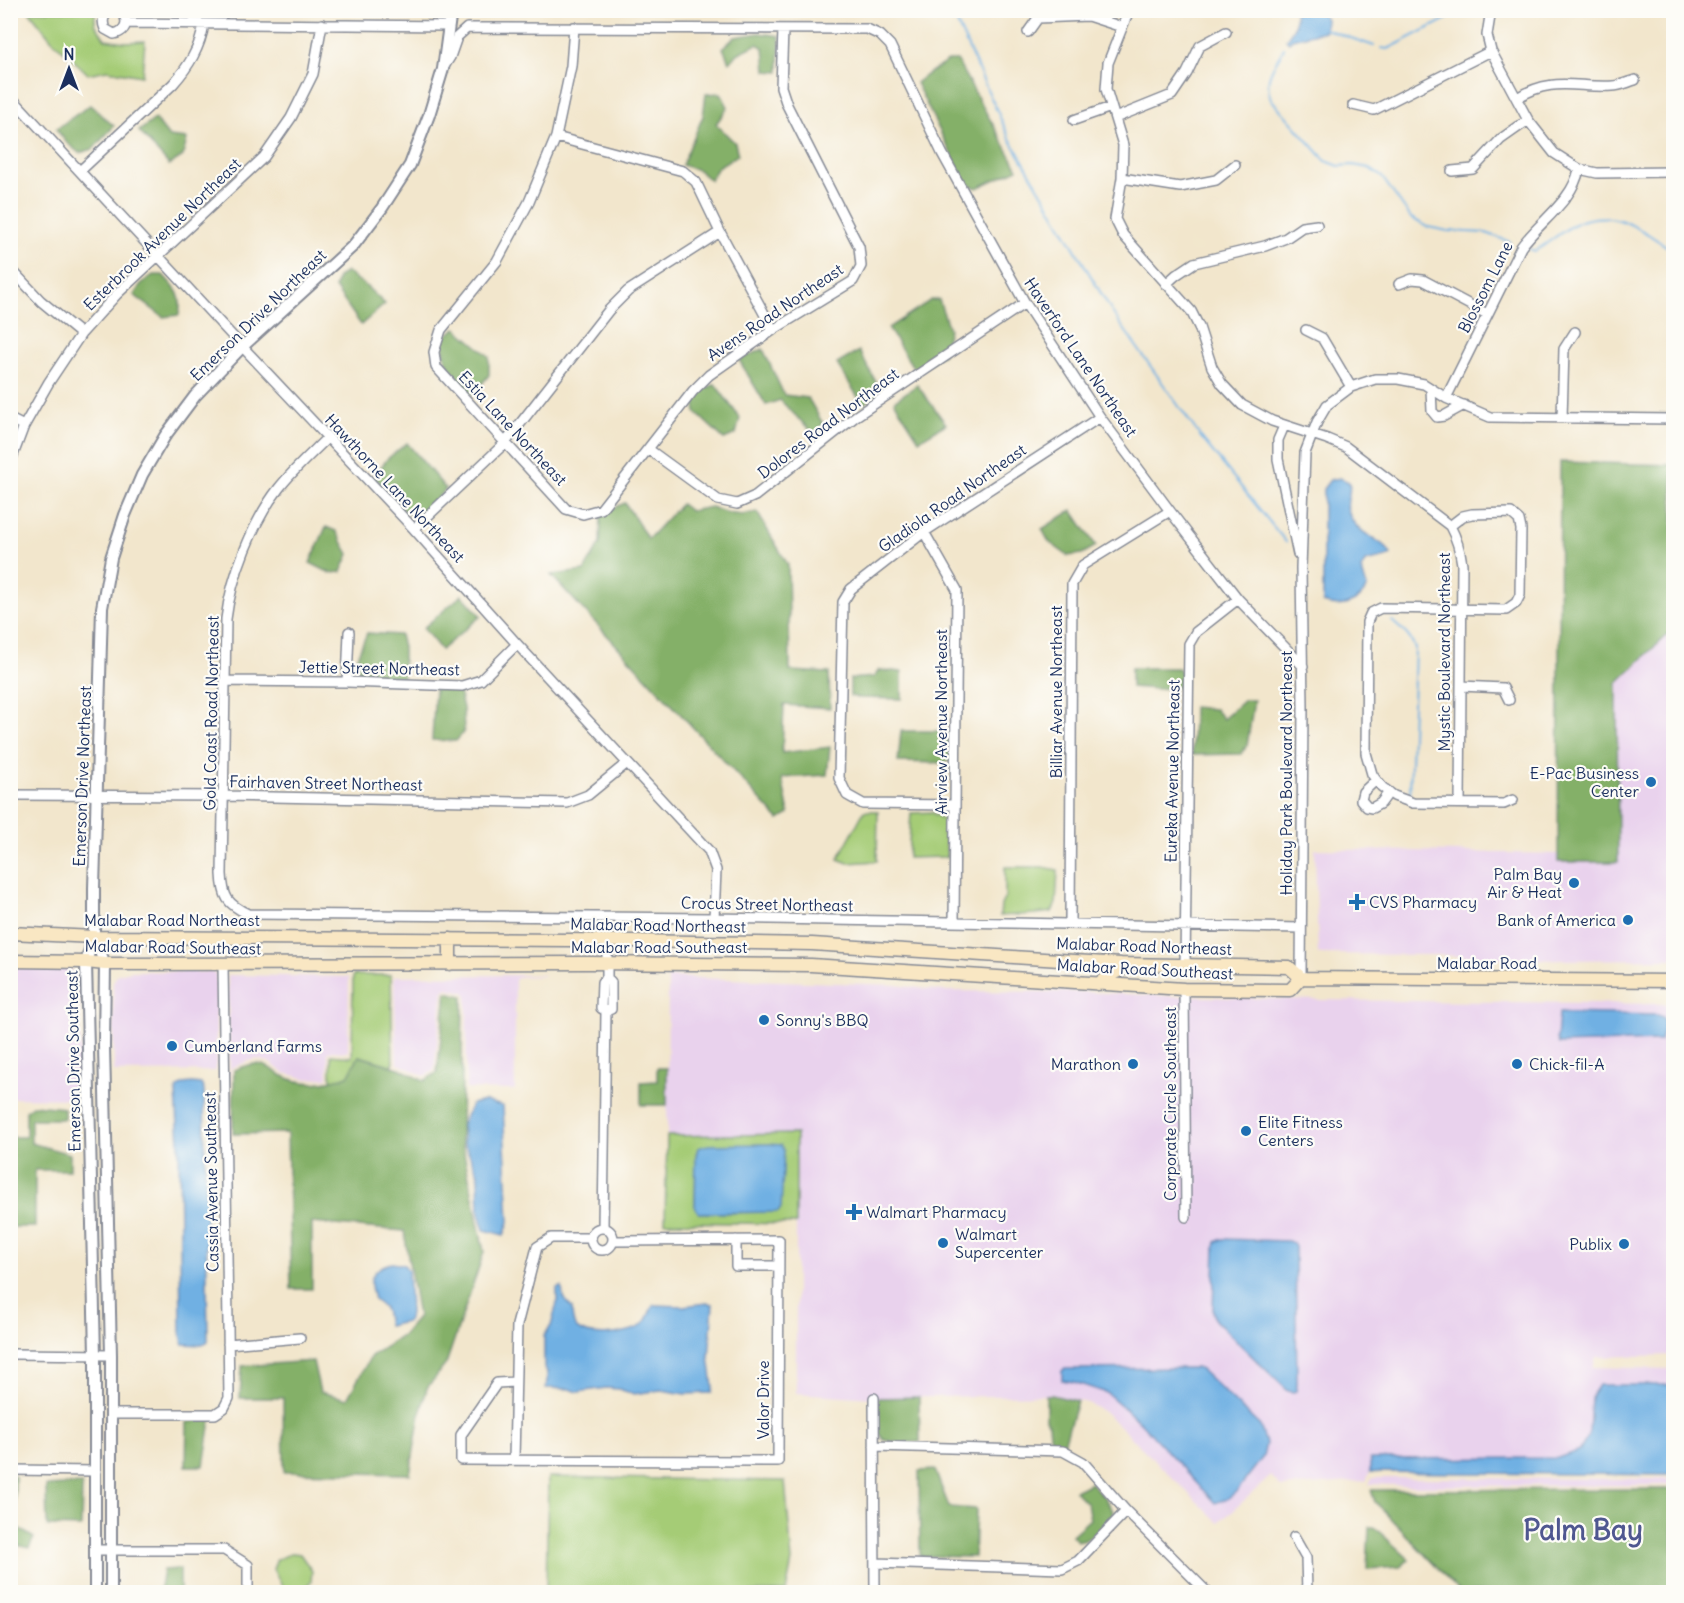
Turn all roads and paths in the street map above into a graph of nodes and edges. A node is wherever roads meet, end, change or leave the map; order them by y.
1 (112, 10) edge
2 (118, 10) edge
3 (450, 10) edge
4 (1130, 10) edge
5 (1491, 10) edge
6 (127, 23) junction
7 (204, 24) junction
8 (322, 24) junction
9 (448, 26) junction
10 (574, 27) junction
11 (1122, 27) junction
12 (783, 30) junction
13 (1028, 32) dead end
14 (1226, 32) dead end
15 (1491, 51) junction
16 (443, 69) junction
17 (1635, 80) dead end
18 (10, 96) edge
19 (1517, 98) junction
20 (1353, 105) dead end
21 (1111, 107) junction
22 (1115, 118) junction
23 (1074, 120) dead end
24 (1528, 120) junction
25 (556, 137) junction
26 (1235, 165) dead end
27 (1580, 168) junction
28 (80, 171) junction
29 (1452, 171) dead end
30 (1674, 172) edge
31 (1122, 178) junction
32 (1317, 225) dead end
33 (720, 232) junction
34 (158, 256) junction
35 (10, 268) edge
36 (1166, 284) junction
37 (1399, 284) dead end
38 (1025, 303) junction
39 (1487, 314) junction
40 (773, 330) junction
41 (1306, 330) dead end
42 (1575, 332) dead end
43 (81, 334) junction
44 (242, 347) junction
45 (1351, 387) junction
46 (1431, 388) junction
47 (1446, 398) junction
48 (1464, 405) junction
49 (1100, 417) junction
50 (1562, 417) junction
51 (10, 419) edge
52 (1674, 419) edge
53 (24, 426) junction
54 (1284, 426) junction
55 (1312, 434) junction
56 (327, 438) junction
57 (505, 443) junction
58 (648, 449) junction
59 (10, 463) edge
60 (1170, 512) junction
61 (583, 514) joint
62 (1450, 526) junction
63 (414, 529) junction
64 (924, 532) junction
65 (1301, 568) junction
66 (1238, 600) junction
67 (1461, 610) junction
68 (349, 632) dead end
69 (517, 644) junction
70 (1303, 666) junction
71 (225, 681) junction
72 (347, 682) junction
73 (1461, 686) junction
74 (1509, 700) dead end
75 (627, 763) junction
76 (1376, 780) junction
77 (1389, 792) junction
78 (10, 795) edge
79 (97, 796) junction
80 (224, 796) junction
81 (1513, 800) dead end
82 (1460, 803) junction
83 (955, 805) junction
84 (234, 908) joint
85 (714, 918) junction
86 (954, 922) junction
87 (1070, 923) junction
88 (1185, 927) junction
89 (1301, 928) junction
90 (10, 933) edge
91 (94, 937) junction
92 (450, 939) junction
93 (607, 940) junction
94 (10, 961) edge
95 (86, 962) junction
96 (607, 963) junction
97 (105, 964) junction
98 (223, 964) junction
99 (450, 964) junction
100 (1132, 964) junction
101 (1185, 965) junction
102 (1301, 978) junction
103 (1674, 981) edge
104 (1098, 984) junction
105 (1184, 989) junction
106 (1186, 1217) dead end
107 (603, 1227) junction
108 (591, 1238) junction
109 (736, 1240) junction
110 (614, 1241) junction
111 (779, 1266) junction
112 (300, 1338) dead end
113 (228, 1344) junction
114 (10, 1354) edge
115 (95, 1355) junction
116 (111, 1355) junction
117 (515, 1382) junction
118 (874, 1398) dead end
119 (111, 1414) junction
120 (874, 1446) junction
121 (514, 1460) junction
122 (10, 1470) edge
123 (96, 1471) junction
124 (1126, 1511) junction
125 (1294, 1537) dead end
126 (96, 1550) junction
127 (112, 1550) junction
128 (875, 1563) junction
129 (95, 1593) edge
130 (111, 1593) edge
131 (248, 1593) edge
132 (875, 1593) edge
133 (1207, 1593) edge
134 (1307, 1593) edge

1 - 6 street
2 - 6 street
3 - 9 street, Emerson Drive Northeast
4 - 11 street
5 - 15 street
6 - 7 street
7 - 8 street
7 - 28 street
8 - 9 street
8 - 34 street, Esterbrook Avenue Northeast
9 - 16 street, Emerson Drive Northeast
10 - 12 street
10 - 16 street
10 - 25 street
11 - 13 street
11 - 21 street
12 - 38 street, Haverford Lane Northeast
12 - 40 street, Avens Road Northeast
14 - 22 street
15 - 19 street
15 - 20 street
16 - 44 street, Emerson Drive Northeast
17 - 19 street
18 - 28 street, Hawthorne Lane Northeast
19 - 24 street
21 - 22 street
21 - 23 street
22 - 31 street
24 - 27 street
24 - 29 street
25 - 33 street
25 - 57 street, Estia Lane Northeast
26 - 31 street
27 - 30 street
27 - 39 street, Blossom Lane
28 - 34 street, Hawthorne Lane Northeast
31 - 36 street
32 - 36 street
33 - 40 street
33 - 57 street
34 - 43 street, Esterbrook Avenue Northeast
34 - 44 street, Hawthorne Lane Northeast
35 - 43 street
36 - 54 street
37 - 39 street
38 - 49 street, Haverford Lane Northeast
38 - 58 street, Dolores Road Northeast
39 - 47 street, Blossom Lane
40 - 58 street, Avens Road Northeast
41 - 45 street
42 - 50 street
43 - 53 street, Esterbrook Avenue Northeast
44 - 56 street, Hawthorne Lane Northeast
44 - 79 street, Emerson Drive Northeast
45 - 46 street, Holiday Park Boulevard Northeast
45 - 55 street, Holiday Park Boulevard Northeast
46 - 47 street, Holiday Park Boulevard Northeast
46 - 48 street
47 - 48 street, Holiday Park Boulevard Northeast
48 - 50 street, Holiday Park Boulevard Northeast
49 - 60 street, Haverford Lane Northeast
49 - 64 street, Gladiola Road Northeast
50 - 52 street, Holiday Park Boulevard Northeast
51 - 53 street
53 - 59 street, Esterbrook Avenue Northeast
54 - 55 street
54 - 65 street, Holiday Park Boulevard Northeast
55 - 62 street
55 - 65 street, Holiday Park Boulevard Northeast
56 - 63 street, Hawthorne Lane Northeast
56 - 71 street, Gold Coast Road Northeast
57 - 61 street, Estia Lane Northeast
57 - 63 street
58 - 61 street, Avens Road Northeast
60 - 66 street, Haverford Lane Northeast
60 - 87 street, Billiar Avenue Northeast
62 - 67 street, Mystic Boulevard Northeast
62 - 67 street
63 - 69 street, Hawthorne Lane Northeast
64 - 83 street, Airview Avenue Northeast
64 - 83 street, Gladiola Road Northeast
65 - 70 street, Holiday Park Boulevard Northeast
66 - 70 street, Haverford Lane Northeast
66 - 88 street, Eureka Avenue Northeast
67 - 73 street, Mystic Boulevard Northeast
67 - 76 street
68 - 72 street
69 - 72 street, Jettie Street Northeast
69 - 75 street, Hawthorne Lane Northeast
70 - 89 street, Holiday Park Boulevard Northeast
71 - 72 street, Jettie Street Northeast
71 - 80 street, Gold Coast Road Northeast
73 - 74 street
73 - 82 street, Mystic Boulevard Northeast
75 - 80 street, Fairhaven Street Northeast
75 - 85 street, Hawthorne Lane Northeast
76 - 77 street
76 - 77 street
77 - 82 street
78 - 79 street, Fairhaven Street Northeast
79 - 80 street, Fairhaven Street Northeast
79 - 91 street, Emerson Drive Northeast
80 - 84 street, Gold Coast Road Northeast
81 - 82 street
83 - 86 street, Airview Avenue Northeast
84 - 85 street, Crocus Street Northeast
85 - 86 street, Crocus Street Northeast
86 - 87 street, Crocus Street Northeast
87 - 88 street, Crocus Street Northeast
88 - 89 street, Crocus Street Northeast
88 - 101 street, Eureka Avenue Northeast
89 - 102 street, Holiday Park Boulevard Northeast
90 - 91 main road, Malabar Road Northeast
91 - 92 main road, Malabar Road Northeast
91 - 95 street, Emerson Drive Southeast
91 - 97 street, Emerson Drive Southeast
92 - 93 main road, Malabar Road Northeast
92 - 99 main road
93 - 96 street
93 - 100 main road, Malabar Road Northeast
94 - 95 main road, Malabar Road Southeast
95 - 97 main road, Malabar Road Southeast
95 - 115 street, Emerson Drive Southeast
96 - 99 main road, Malabar Road Southeast
96 - 104 main road, Malabar Road Southeast
96 - 107 street
97 - 98 main road, Malabar Road Southeast
97 - 116 street, Emerson Drive Southeast
98 - 99 main road, Malabar Road Southeast
98 - 113 street, Cassia Avenue Southeast
100 - 101 main road, Malabar Road Northeast
100 - 104 main road
101 - 102 main road, Malabar Road Northeast
102 - 103 main road, Malabar Road
102 - 105 main road, Malabar Road Southeast
104 - 105 main road, Malabar Road Southeast
105 - 106 street, Corporate Circle Southeast
107 - 108 street
107 - 110 street
108 - 110 street, Valor Drive
108 - 117 street, Valor Drive
109 - 110 street, Valor Drive
109 - 111 street, Valor Drive
109 - 111 street
111 - 121 street, Valor Drive
112 - 113 street
113 - 119 street, Cassia Avenue Southeast
114 - 115 street
115 - 116 street
115 - 123 street, Emerson Drive Southeast
116 - 119 street, Emerson Drive Southeast
117 - 121 street, Valor Drive
117 - 121 street, Valor Drive
118 - 120 street
119 - 127 street, Emerson Drive Southeast
120 - 124 street
120 - 128 street
122 - 123 street
123 - 126 street, Emerson Drive Southeast
124 - 128 street
124 - 133 street
125 - 134 street
126 - 127 street
126 - 129 street, Emerson Drive Southeast
127 - 130 street, Emerson Drive Southeast
127 - 131 street
128 - 132 street

